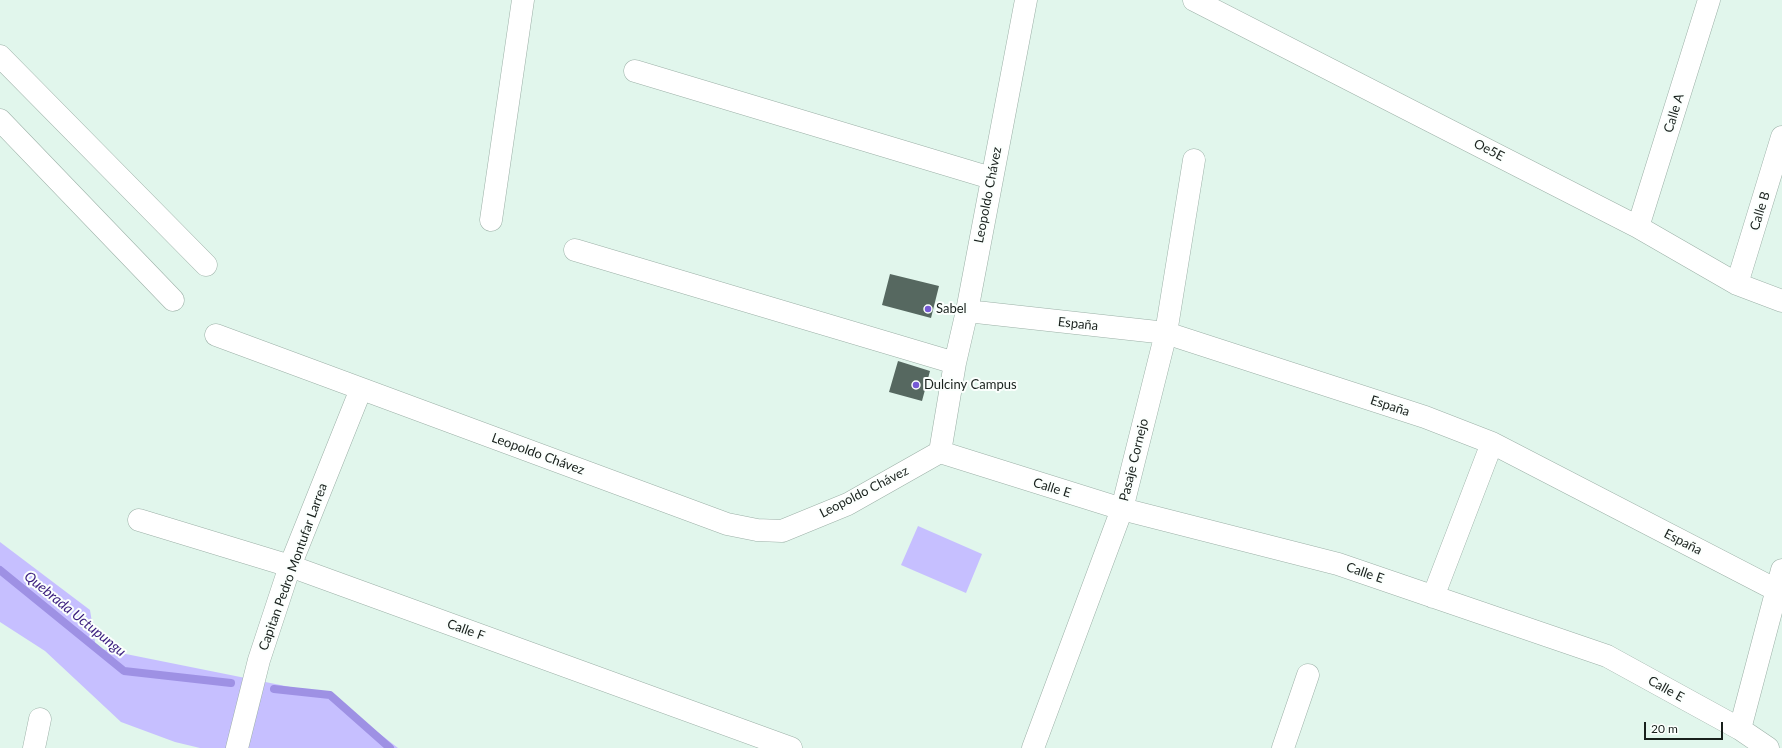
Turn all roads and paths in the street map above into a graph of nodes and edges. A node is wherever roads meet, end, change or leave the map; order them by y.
1 (523, 0) edge
2 (1026, 0) edge
3 (1194, 0) edge
4 (1709, 0) edge
5 (0, 56) edge
6 (635, 71) dead end
7 (0, 120) edge
8 (1782, 138) edge
9 (1194, 160) dead end
10 (992, 178) junction
11 (491, 220) dead end
12 (1638, 227) junction
13 (575, 250) dead end
14 (206, 265) dead end
15 (1737, 284) junction
16 (173, 300) dead end
17 (1782, 301) edge
18 (967, 312) junction
19 (1166, 334) junction
20 (216, 335) dead end
21 (955, 363) junction
22 (360, 389) junction
23 (1492, 443) junction
24 (940, 452) junction
25 (1122, 509) junction
26 (140, 520) dead end
27 (290, 566) junction
28 (1780, 584) edge
29 (1433, 597) junction
30 (1308, 675) dead end
31 (40, 719) dead end
32 (1740, 729) junction
33 (34, 748) edge
34 (237, 748) edge
35 (791, 748) edge
36 (1033, 748) edge
37 (1283, 748) edge
38 (1768, 748) edge

1 - 11 street
2 - 10 street, Leopoldo Chávez
3 - 12 street, Oe5E
4 - 12 street, Calle A
5 - 14 street
6 - 10 street
7 - 16 street
8 - 15 street, Calle B
9 - 19 street, Pasaje Cornejo
10 - 18 street, Leopoldo Chávez
12 - 15 street, Oe5E
13 - 21 street
15 - 17 street, Oe5E
18 - 19 street, España
18 - 21 street, Leopoldo Chávez
19 - 23 street, España
19 - 25 street, Pasaje Cornejo
20 - 22 street, Leopoldo Chávez
21 - 24 street, Leopoldo Chávez
22 - 24 street, Leopoldo Chávez
22 - 27 street, Capitan Pedro Montufar Larrea
23 - 28 street, España
23 - 29 street
24 - 25 street, Calle E
25 - 29 street, Calle E
25 - 36 street, Pasaje Cornejo
26 - 27 street, Calle F
27 - 34 street, Capitan Pedro Montufar Larrea
27 - 35 street, Calle F
28 - 32 street
29 - 32 street, Calle E
30 - 37 street
31 - 33 street
32 - 38 street, Calle E

